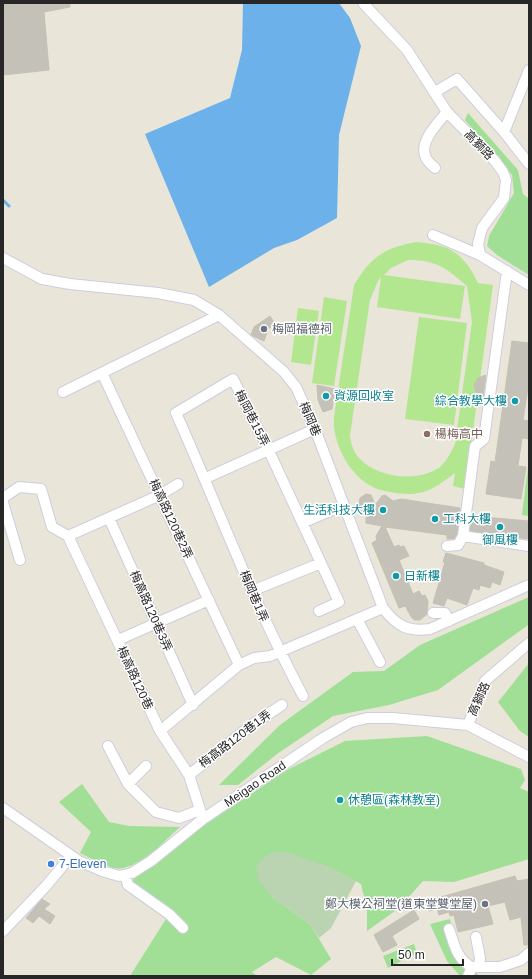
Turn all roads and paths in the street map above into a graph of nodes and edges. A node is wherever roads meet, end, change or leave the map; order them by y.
1 (363, 3) edge
2 (529, 70) edge
3 (435, 92) junction
4 (447, 112) junction
5 (504, 132) junction
6 (529, 164) edge
7 (435, 168) dead end
8 (433, 235) dead end
9 (480, 255) junction
10 (3, 258) edge
11 (507, 271) junction
12 (529, 285) edge
13 (219, 315) junction
14 (102, 373) junction
15 (63, 392) dead end
16 (315, 429) junction
17 (269, 450) junction
18 (206, 478) junction
19 (178, 484) dead end
20 (160, 495) junction
21 (3, 498) edge
22 (3, 503) edge
23 (344, 505) junction
24 (110, 518) junction
25 (302, 523) junction
26 (68, 536) junction
27 (463, 536) junction
28 (230, 539) joint
29 (447, 546) dead end
30 (529, 546) edge
31 (20, 560) dead end
32 (321, 563) junction
33 (529, 585) edge
34 (252, 591) junction
35 (208, 600) junction
36 (383, 608) junction
37 (319, 611) dead end
38 (432, 613) dead end
39 (357, 619) junction
40 (449, 621) junction
41 (156, 623) junction
42 (118, 640) junction
43 (529, 643) edge
44 (279, 652) junction
45 (380, 662) dead end
46 (239, 665) junction
47 (303, 696) dead end
48 (193, 705) junction
49 (282, 705) dead end
50 (468, 725) junction
51 (160, 730) junction
52 (108, 746) dead end
53 (529, 757) edge
54 (146, 766) dead end
55 (189, 775) junction
56 (128, 784) junction
57 (3, 808) edge
58 (201, 814) junction
59 (71, 856) junction
60 (125, 875) junction
61 (183, 928) dead end
62 (449, 929) dead end
63 (3, 931) edge
64 (476, 937) dead end
65 (528, 957) edge
66 (473, 970) edge

1 - 3 street, 高獅路
2 - 5 street
3 - 4 street, 高獅路
3 - 5 street
4 - 7 street
4 - 9 street, 高獅路
5 - 6 street
8 - 9 street
9 - 11 street
10 - 13 street, 梅岡巷
11 - 12 street
11 - 27 street
13 - 14 street
13 - 16 street, 梅岡巷
14 - 15 street
14 - 20 street, 梅高路120巷2弄
16 - 17 street, 梅岡巷15弄
16 - 23 street, 梅岡巷
17 - 18 street, 梅岡巷15弄
17 - 18 street, 梅岡巷15弄
17 - 25 street, 梅岡巷15弄
18 - 28 street, 梅岡巷15弄
19 - 20 street
20 - 24 street
20 - 35 street, 梅高路120巷2弄
21 - 26 street
22 - 31 street
23 - 25 street
23 - 36 street, 梅岡巷
24 - 26 street
24 - 41 street, 梅高路120巷3弄
25 - 32 street, 梅岡巷15弄
26 - 42 street, 梅高路120巷
27 - 29 street
27 - 30 street
28 - 34 street, 梅岡巷1弄
32 - 34 street
32 - 37 street, 梅岡巷15弄
33 - 40 street, 梅岡巷
34 - 44 street, 梅岡巷1弄
35 - 41 street
35 - 46 street, 梅高路120巷2弄
36 - 39 street
36 - 40 street, 梅岡巷
38 - 40 street
39 - 44 street
39 - 45 street
41 - 42 street
41 - 48 street, 梅高路120巷3弄
42 - 51 street, 梅高路120巷
43 - 50 street, 高獅路
44 - 46 street
44 - 47 street, 梅岡巷1弄
46 - 48 street
48 - 51 street
49 - 55 street, 梅高路120巷1弄
50 - 53 street, Meigao Road
50 - 58 street, Meigao Road
51 - 55 street, 梅高路120巷
52 - 56 street
54 - 56 street
55 - 58 street, 梅高路120巷
56 - 58 street
57 - 59 street
58 - 60 street, Meigao Road
59 - 60 street
59 - 63 street
60 - 61 street
62 - 66 street
64 - 66 street
65 - 66 street

